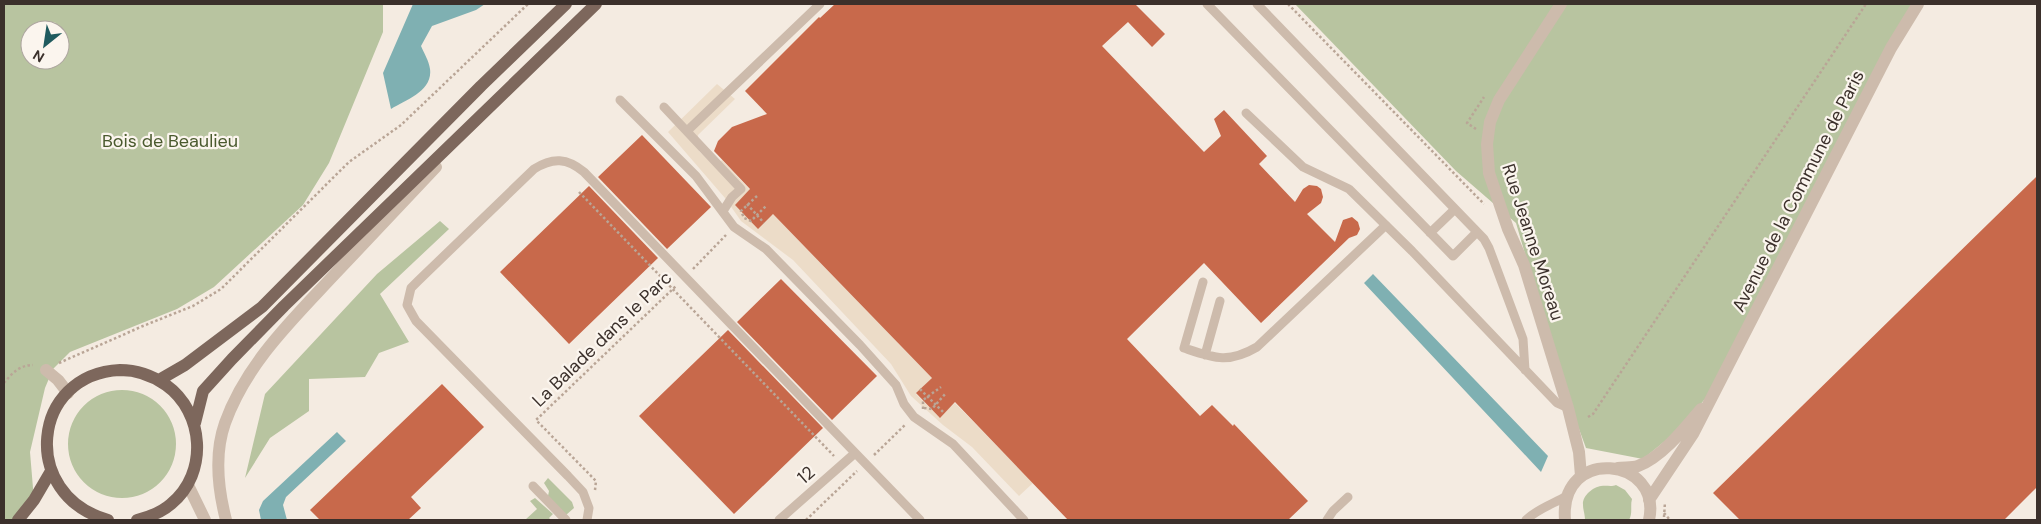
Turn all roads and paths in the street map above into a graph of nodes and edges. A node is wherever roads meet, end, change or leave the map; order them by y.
1 (528, 4) edge
2 (566, 4) edge
3 (596, 4) edge
4 (820, 4) edge
5 (1208, 4) edge
6 (1257, 4) edge
7 (1288, 4) edge
8 (1562, 4) edge
9 (1866, 4) edge
10 (1918, 4) edge
11 (520, 77) junction
12 (620, 100) dead end
13 (664, 108) dead end
14 (1246, 113) dead end
15 (687, 132) junction
16 (579, 192) dead end
17 (757, 196) dead end
18 (741, 198) dead end
19 (748, 205) junction
20 (766, 206) dead end
21 (1488, 208) dead end
22 (1455, 209) junction
23 (723, 211) junction
24 (757, 215) junction
25 (744, 218) junction
26 (764, 223) dead end
27 (1386, 225) junction
28 (734, 227) junction
29 (1477, 232) junction
30 (1430, 233) junction
31 (685, 277) junction
32 (1203, 282) dead end
33 (673, 289) junction
34 (1220, 302) dead end
35 (1205, 356) junction
36 (46, 370) junction
37 (1525, 370) junction
38 (159, 380) junction
39 (4, 383) edge
40 (941, 388) dead end
41 (920, 390) dead end
42 (68, 393) junction
43 (946, 393) dead end
44 (928, 396) junction
45 (1712, 396) junction
46 (936, 404) junction
47 (924, 408) junction
48 (1568, 408) junction
49 (944, 413) dead end
50 (914, 417) junction
51 (1588, 417) dead end
52 (195, 423) junction
53 (854, 454) junction
54 (842, 464) junction
55 (1616, 468) junction
56 (51, 471) junction
57 (1581, 476) junction
58 (188, 484) junction
59 (533, 486) dead end
60 (1566, 496) junction
61 (1348, 498) dead end
62 (1650, 500) junction
63 (589, 508) junction
64 (1664, 513) dead end
65 (90, 518) edge
66 (154, 518) edge
67 (18, 520) edge
68 (108, 520) edge
69 (138, 520) edge
70 (205, 520) edge
71 (226, 520) edge
72 (566, 520) edge
73 (587, 520) edge
74 (778, 520) edge
75 (920, 520) edge
76 (1024, 520) edge
77 (1327, 520) edge
78 (1526, 520) edge
79 (1565, 520) edge
80 (1649, 520) edge
81 (1670, 520) edge

1 - 36 path
2 - 38 main road
3 - 11 main road
4 - 15 lane
5 - 30 lane
6 - 22 lane
7 - 21 path
8 - 48 street, Rue Jeanne Moreau
9 - 51 path
10 - 45 street, Avenue de la Commune de Paris
11 - 52 main road
11 - 71 street
12 - 23 lane
13 - 15 lane
14 - 27 lane
15 - 23 lane
16 - 33 path
17 - 19 path
18 - 19 path
19 - 24 path
19 - 25 path
20 - 24 path
22 - 29 lane
22 - 30 lane
23 - 28 lane
24 - 25 path
24 - 26 path
25 - 28 path, La Balade dans le Parc
27 - 35 lane
27 - 37 lane
28 - 31 path, La Balade dans le Parc
28 - 50 lane
29 - 30 lane
29 - 37 lane
31 - 33 path, La Balade dans le Parc
31 - 53 lane
31 - 63 lane
32 - 35 lane
33 - 54 path
33 - 63 path, La Balade dans le Parc
34 - 35 lane
36 - 39 path
36 - 42 street
37 - 48 lane
38 - 42 main road
38 - 52 main road
40 - 44 path
41 - 44 path
42 - 56 main road
43 - 46 path
44 - 46 path
44 - 47 path
45 - 55 street, Avenue de la Commune de Paris
45 - 62 street, Avenue de la Commune de Paris
46 - 47 path
46 - 49 path
47 - 50 path
48 - 57 street, Rue Jeanne Moreau
50 - 76 lane
52 - 58 main road
53 - 54 lane, 12
53 - 75 lane
54 - 74 lane, 12
55 - 57 street, Avenue de la Commune de Paris
55 - 62 street
56 - 65 main road
56 - 67 main road
57 - 60 street
58 - 66 main road
58 - 70 street
59 - 72 lane
60 - 78 lane
60 - 79 street
61 - 77 lane
62 - 80 street
63 - 73 lane
64 - 81 path
65 - 68 main road
66 - 69 main road

